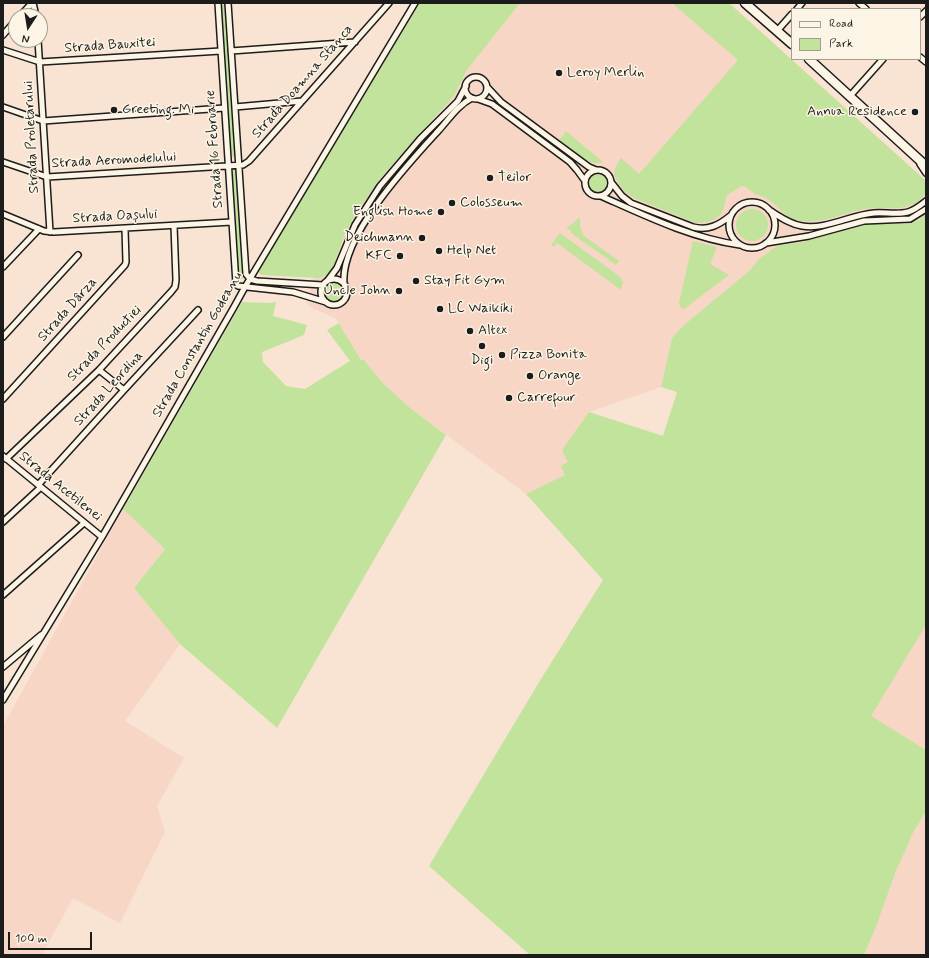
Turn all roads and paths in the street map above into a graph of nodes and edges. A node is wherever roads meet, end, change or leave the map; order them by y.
1 (218, 3) edge
2 (228, 3) edge
3 (388, 3) edge
4 (415, 3) edge
5 (746, 3) edge
6 (859, 3) edge
7 (866, 6) edge
8 (791, 15) edge
9 (777, 31) junction
10 (355, 42) junction
11 (791, 43) edge
12 (39, 48) edge
13 (3, 50) edge
14 (221, 51) junction
15 (231, 51) junction
16 (810, 60) edge
17 (882, 60) edge
18 (40, 62) junction
19 (466, 86) junction
20 (487, 87) junction
21 (850, 96) junction
22 (472, 98) junction
23 (478, 99) junction
24 (302, 101) junction
25 (3, 107) edge
26 (235, 107) junction
27 (224, 108) junction
28 (43, 121) junction
29 (915, 156) junction
30 (3, 162) edge
31 (240, 165) junction
32 (229, 166) junction
33 (926, 166) edge
34 (596, 170) junction
35 (926, 173) edge
36 (47, 177) junction
37 (585, 181) junction
38 (611, 182) junction
39 (601, 196) junction
40 (926, 201) edge
41 (926, 209) edge
42 (769, 210) junction
43 (3, 214) edge
44 (731, 215) junction
45 (232, 222) junction
46 (174, 226) junction
47 (39, 228) junction
48 (125, 228) junction
49 (50, 232) junction
50 (766, 243) junction
51 (740, 245) junction
52 (78, 255) dead end
53 (3, 267) edge
54 (250, 279) junction
55 (328, 280) junction
56 (344, 284) junction
57 (323, 285) junction
58 (244, 287) junction
59 (326, 302) junction
60 (198, 310) dead end
61 (3, 337) edge
62 (99, 370) junction
63 (124, 390) junction
64 (3, 399) edge
65 (4, 457) edge
66 (40, 486) junction
67 (3, 522) edge
68 (84, 523) junction
69 (102, 537) junction
70 (3, 594) edge
71 (44, 633) junction
72 (3, 667) edge
73 (3, 700) edge

1 - 14 street, Strada 16 Februarie
2 - 15 street, Strada 16 Februarie
3 - 10 street, Strada Doamna Stanca
4 - 54 street, Strada Constantin Godeanu
5 - 9 main road
6 - 7 street
8 - 9 street
9 - 11 main road
10 - 15 street
10 - 24 street, Strada Doamna Stanca
12 - 18 street, Strada Proletarului
13 - 18 street, Strada Bauxitei
14 - 18 street, Strada Bauxitei
14 - 27 street, Strada 16 Februarie
15 - 26 street, Strada 16 Februarie
16 - 21 main road
17 - 21 street
18 - 28 street, Strada Proletarului
19 - 20 street
19 - 22 street
19 - 55 street
20 - 23 street
20 - 34 street
21 - 29 main road
22 - 23 street
22 - 56 street
23 - 37 street
24 - 26 street
24 - 31 street, Strada Doamna Stanca
25 - 28 street
26 - 31 street, Strada 16 Februarie
27 - 28 street
27 - 32 street, Strada 16 Februarie
28 - 36 street, Strada Proletarului
29 - 33 main road
29 - 35 street
30 - 36 street, Strada Aeromodelului
31 - 32 street
31 - 54 street, Strada 16 Februarie
32 - 36 street, Strada Aeromodelului
32 - 45 street, Strada 16 Februarie
34 - 37 street
34 - 38 street
36 - 49 street, Strada Proletarului
37 - 39 street
38 - 39 street
38 - 44 street
39 - 51 street
40 - 42 street
41 - 50 street
42 - 44 street
42 - 50 street
43 - 47 street, Strada Oașului
44 - 51 street
45 - 46 street, Strada Oașului
45 - 58 street, Strada 16 Februarie
46 - 48 street, Strada Oașului
46 - 62 street, Strada Productiei
47 - 49 street, Strada Oașului
47 - 53 street
48 - 49 street, Strada Oașului
48 - 64 street, Strada Dârza
50 - 51 street
52 - 61 street
54 - 57 street
54 - 58 street, Strada Constantin Godeanu
55 - 56 street
55 - 57 street
56 - 59 street
57 - 59 street
58 - 59 street
58 - 69 street, Strada Constantin Godeanu
60 - 63 street, Strada Leordina
62 - 63 street
62 - 65 street, Strada Productiei
63 - 66 street, Strada Leordina
65 - 66 street, Strada Acetilenei
66 - 67 street, Strada Leordina
66 - 68 street, Strada Acetilenei
68 - 69 street, Strada Acetilenei
68 - 70 street
69 - 71 street, Strada Constantin Godeanu
71 - 72 street
71 - 73 street, Strada Constantin Godeanu

